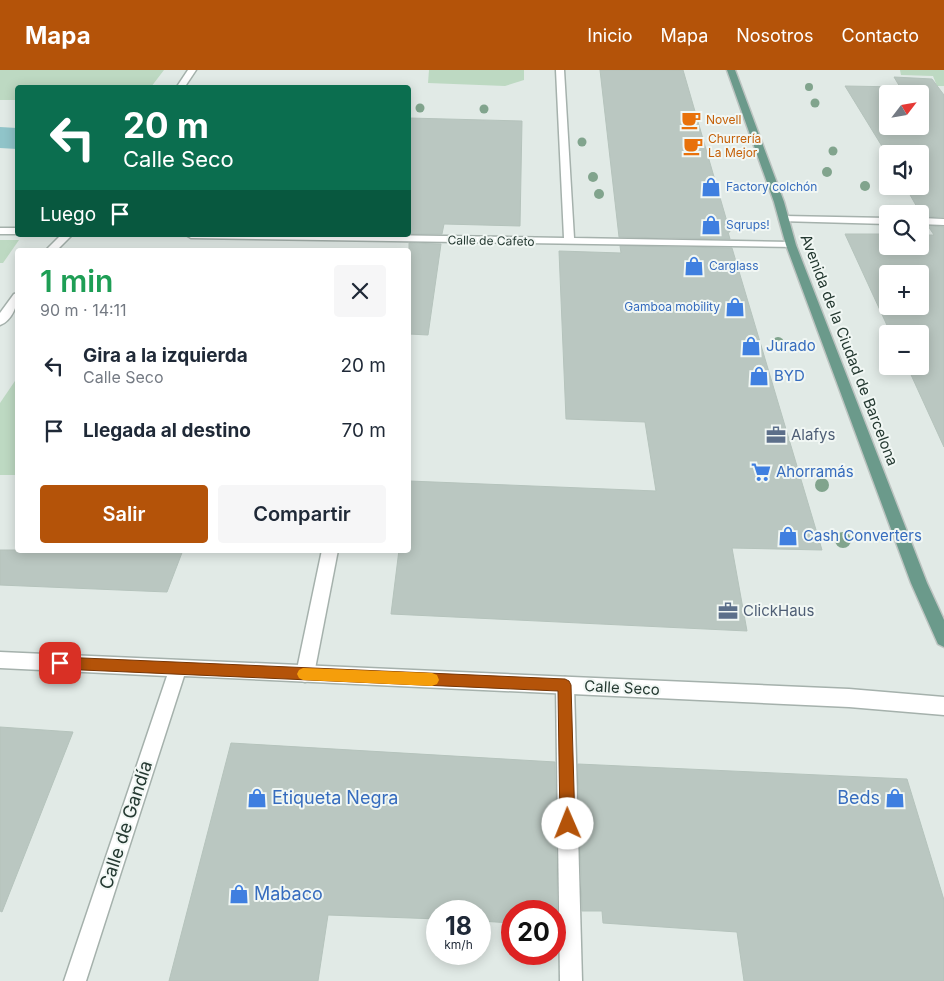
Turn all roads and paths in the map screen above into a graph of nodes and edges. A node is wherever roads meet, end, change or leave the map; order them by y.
1 (192, 70) edge
2 (560, 70) edge
3 (732, 70) edge
4 (182, 85) edge
5 (784, 219) junction
6 (879, 221) edge
7 (929, 221) edge
8 (944, 222) edge
9 (0, 231) edge
10 (15, 231) edge
11 (65, 237) edge
12 (299, 237) edge
13 (569, 242) junction
14 (791, 245) junction
15 (52, 248) edge
16 (15, 300) edge
17 (0, 321) edge
18 (329, 553) edge
19 (944, 639) edge
20 (0, 660) edge
21 (178, 668) junction
22 (305, 674) junction
23 (565, 685) junction
24 (944, 706) edge
25 (75, 981) edge
26 (571, 981) edge

1 - 4 street
2 - 13 street
3 - 5 main road, Avenida de la Ciudad de Barcelona
5 - 6 street
5 - 14 main road, Avenida de la Ciudad de Barcelona
7 - 8 street
9 - 10 street
11 - 15 street
12 - 13 street, Calle de Cafeto
13 - 14 street, Calle de Cafeto
14 - 19 main road, Avenida de la Ciudad de Barcelona
16 - 17 street
18 - 22 street
20 - 21 street, Calle Seco
21 - 22 street, Calle Seco
21 - 25 street, Calle de Gandía
22 - 23 street, Calle Seco
23 - 24 street, Calle Seco
23 - 26 street

